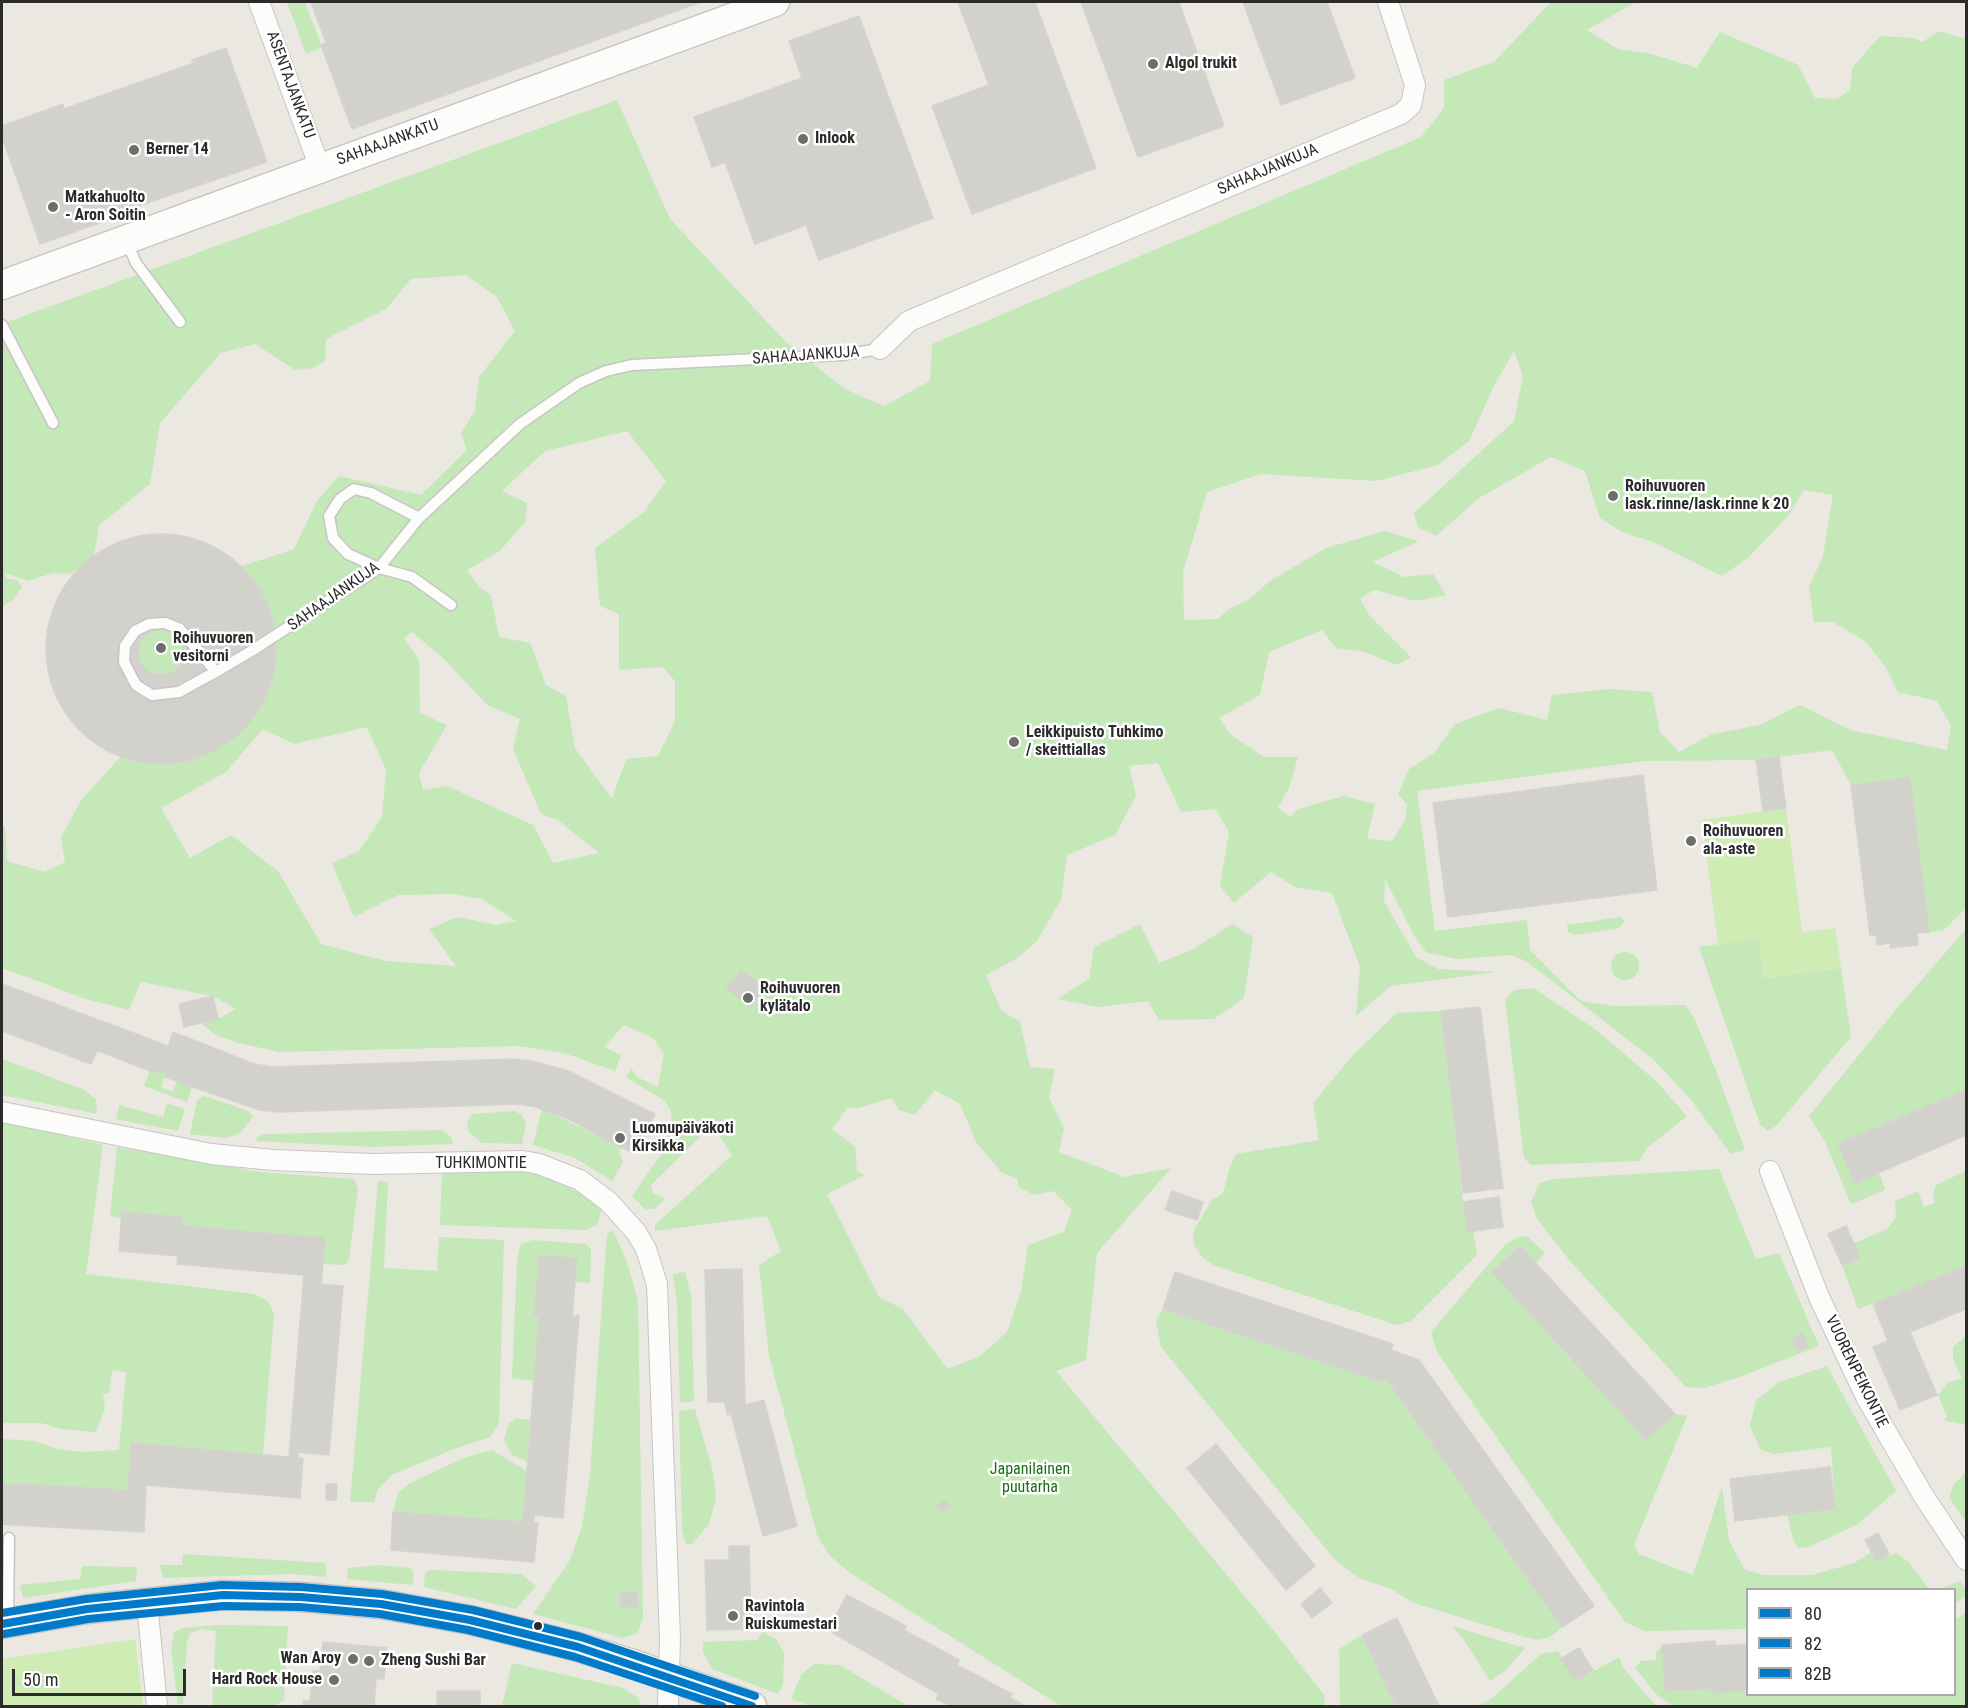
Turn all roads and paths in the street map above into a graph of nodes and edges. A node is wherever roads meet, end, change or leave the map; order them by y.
1 (259, 2) edge
2 (775, 2) edge
3 (1388, 2) edge
4 (320, 168) junction
5 (126, 240) junction
6 (2, 285) edge
7 (180, 322) dead end
8 (2, 325) edge
9 (880, 349) joint
10 (53, 423) dead end
11 (419, 519) junction
12 (379, 568) junction
13 (451, 605) dead end
14 (216, 672) junction
15 (2, 1112) edge
16 (1770, 1171) dead end
17 (9, 1538) dead end
18 (1966, 1560) edge
19 (147, 1602) junction
20 (5, 1623) edge
21 (670, 1677) junction
22 (157, 1707) edge
23 (668, 1707) edge
24 (752, 1707) edge

1 - 4 street, ASENTAJANKATU
2 - 4 main road, SAHAAJANKATU
3 - 9 street, SAHAAJANKUJA
4 - 5 main road, SAHAAJANKATU
5 - 6 main road, SAHAAJANKATU
5 - 7 lane
8 - 10 lane
9 - 11 lane, SAHAAJANKUJA
11 - 12 lane, SAHAAJANKUJA
11 - 12 lane
12 - 13 lane
12 - 14 lane, SAHAAJANKUJA
14 - 14 lane, SAHAAJANKUJA
15 - 21 street, TUHKIMONTIE
16 - 18 street, VUORENPEIKONTIE
17 - 20 lane
19 - 20 main road
19 - 21 main road
19 - 22 street
21 - 23 street, TUHKIMONTIE
21 - 24 main road

